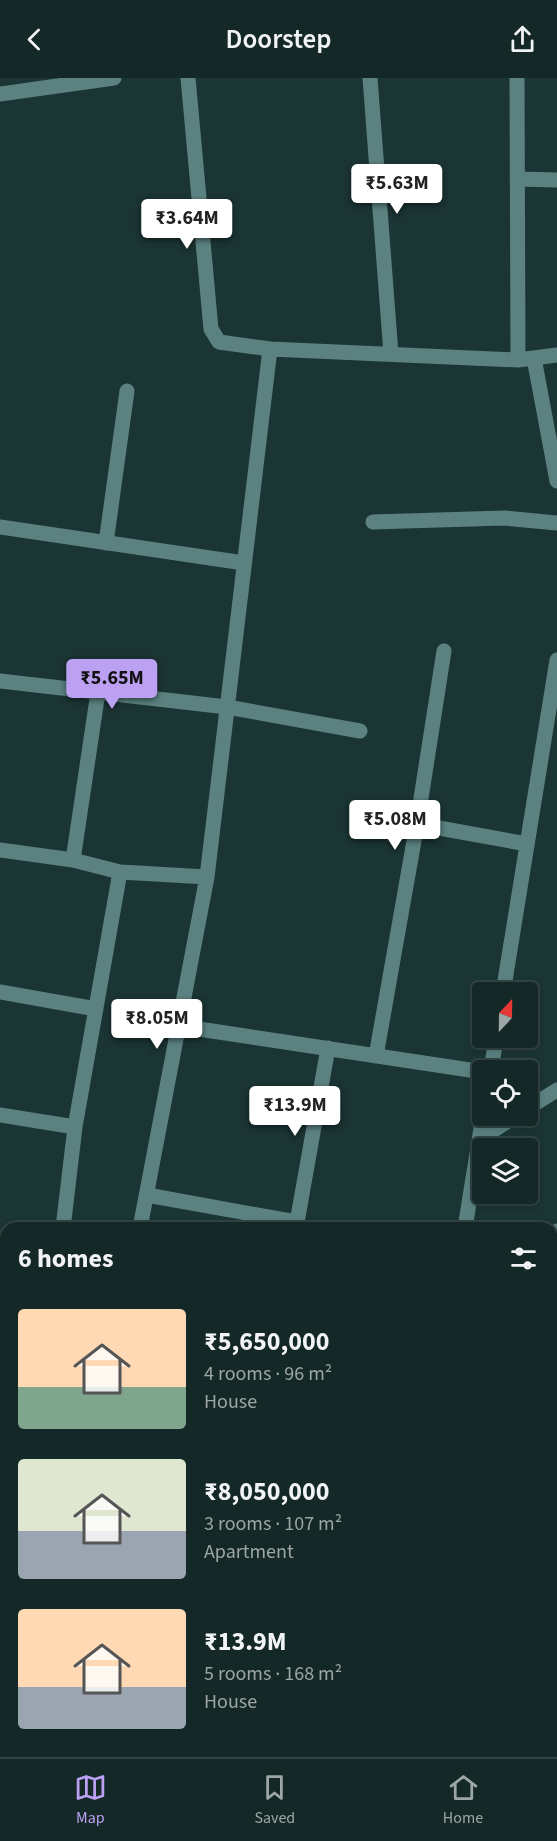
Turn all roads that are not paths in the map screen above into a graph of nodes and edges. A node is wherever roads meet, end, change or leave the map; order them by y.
1 (114, 78) edge
2 (188, 78) edge
3 (370, 78) edge
4 (517, 78) edge
5 (0, 94) edge
6 (518, 179) junction
7 (557, 180) edge
8 (270, 349) junction
9 (391, 354) junction
10 (557, 355) edge
11 (534, 358) junction
12 (518, 360) junction
13 (127, 391) dead end
14 (557, 481) edge
15 (373, 522) dead end
16 (557, 523) edge
17 (0, 527) edge
18 (106, 543) junction
19 (244, 563) junction
20 (444, 651) dead end
21 (557, 660) edge
22 (0, 681) edge
23 (98, 692) junction
24 (227, 707) junction
25 (360, 731) dead end
26 (417, 824) junction
27 (527, 844) junction
28 (0, 850) edge
29 (73, 860) junction
30 (120, 872) junction
31 (207, 878) junction
32 (505, 982) edge
33 (0, 992) edge
34 (96, 1009) junction
35 (178, 1026) junction
36 (328, 1048) junction
37 (376, 1056) junction
38 (472, 1070) edge
39 (557, 1090) edge
40 (538, 1102) edge
41 (0, 1115) edge
42 (501, 1126) edge
43 (75, 1127) junction
44 (483, 1138) edge
45 (472, 1187) edge
46 (147, 1195) junction
47 (64, 1222) edge
48 (141, 1222) edge
49 (281, 1222) edge
50 (297, 1222) edge
51 (466, 1222) edge

1 - 5 street
2 - 8 street
3 - 9 street
4 - 6 street
6 - 7 street
6 - 12 street
8 - 9 street
8 - 19 street
9 - 12 street
10 - 11 street
11 - 12 street
11 - 14 street
13 - 18 street
15 - 16 street
17 - 18 street
18 - 19 street
19 - 24 street
20 - 26 street
21 - 27 street
22 - 23 street
23 - 24 street
23 - 29 street
24 - 25 street
24 - 31 street
26 - 27 street
26 - 37 street
27 - 32 street
28 - 29 street
29 - 30 street
30 - 31 street
30 - 34 street
31 - 35 street
33 - 34 street
34 - 43 street
35 - 36 street
35 - 46 street
36 - 37 street
36 - 50 street
37 - 38 street
39 - 40 street
41 - 43 street
42 - 44 street
43 - 47 street
45 - 51 street
46 - 48 street
46 - 49 street

